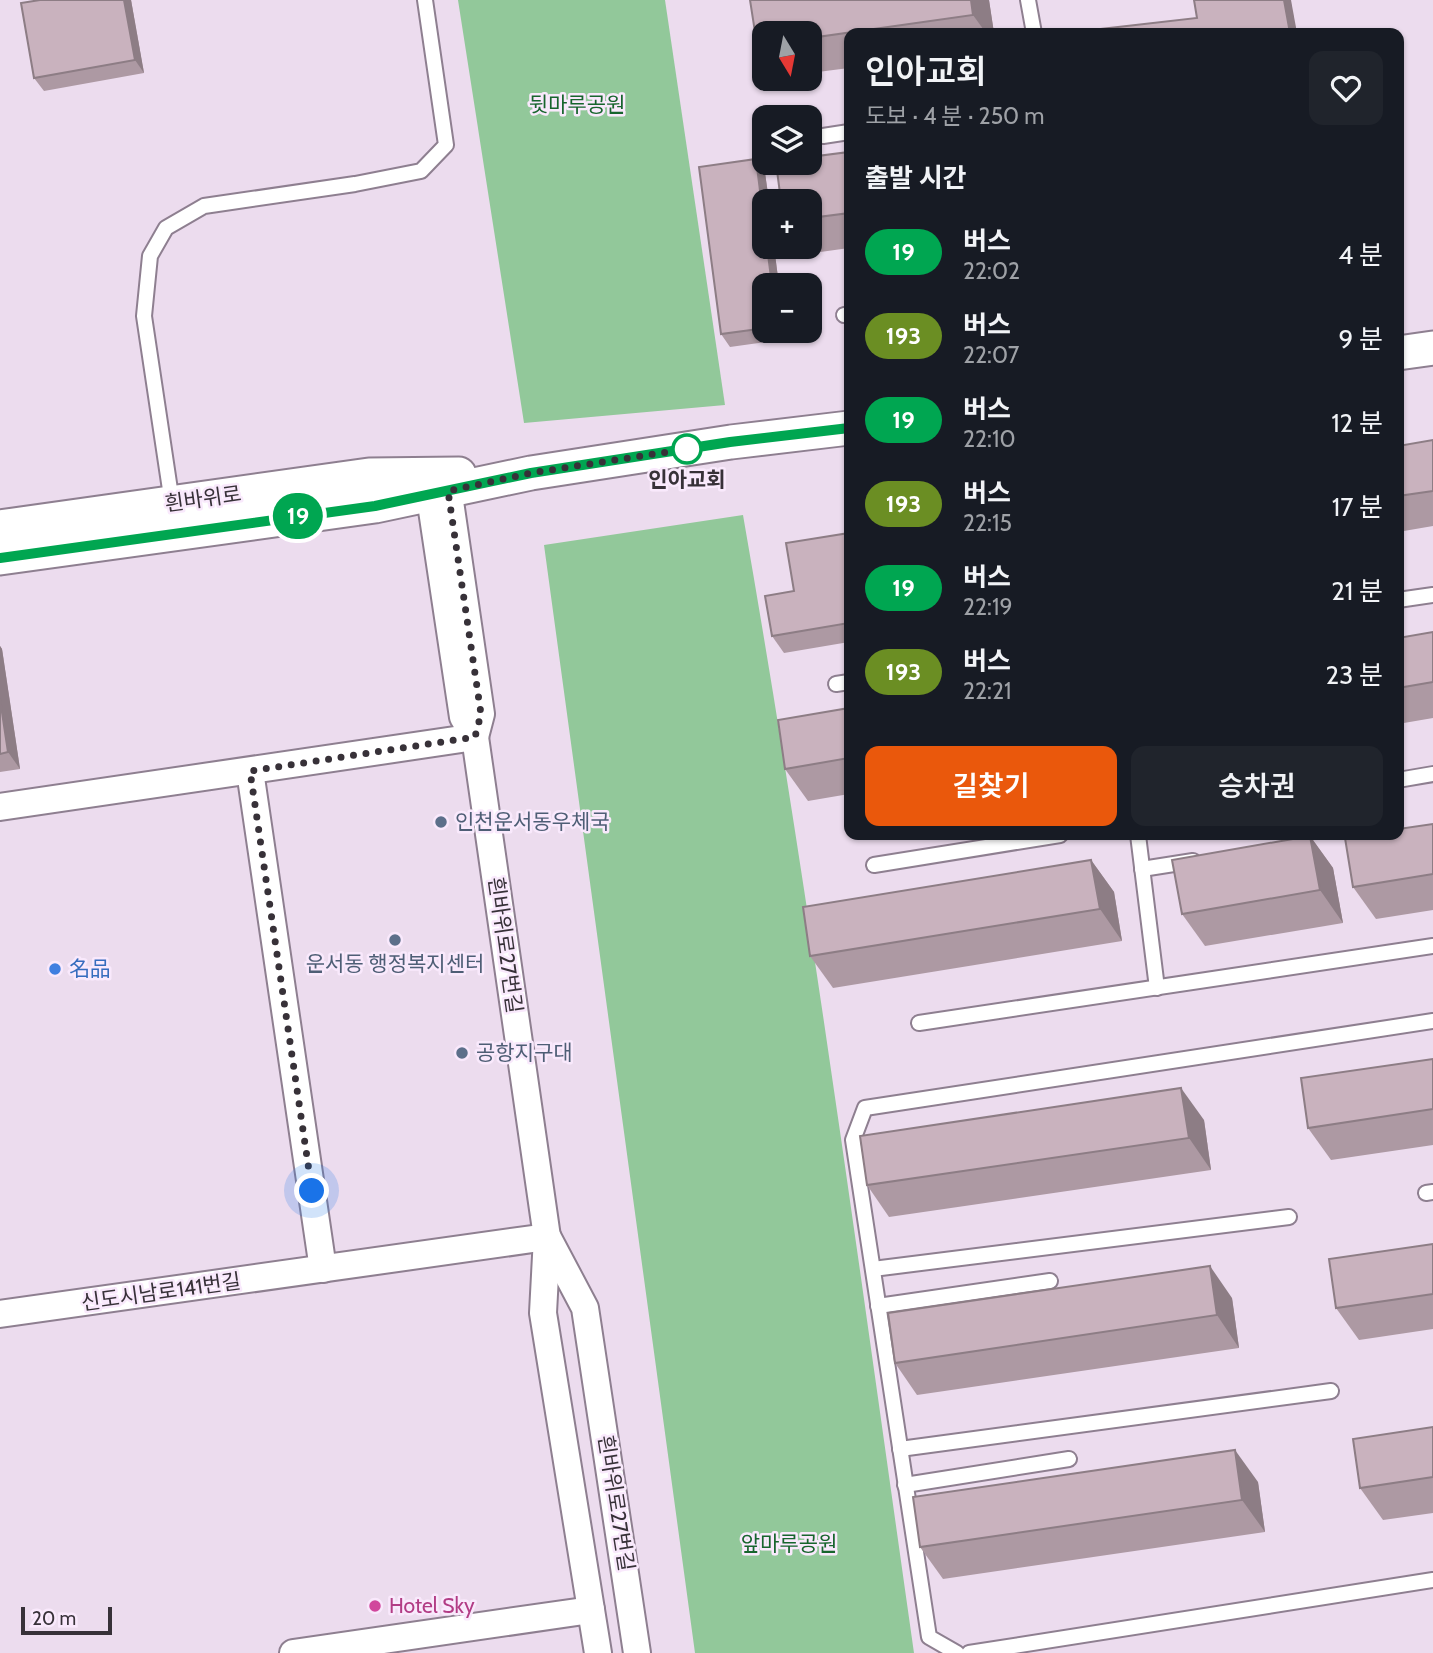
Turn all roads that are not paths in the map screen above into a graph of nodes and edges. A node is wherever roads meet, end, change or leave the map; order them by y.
1 (425, 0) edge
2 (1028, 0) edge
3 (1033, 28) edge
4 (844, 133) edge
5 (823, 136) dead end
6 (1433, 348) edge
7 (1404, 352) edge
8 (844, 429) edge
9 (438, 483) junction
10 (172, 503) junction
11 (0, 527) edge
12 (0, 558) edge
13 (1433, 596) edge
14 (1404, 599) edge
15 (475, 737) junction
16 (250, 771) junction
17 (1433, 774) edge
18 (1404, 779) edge
19 (0, 807) edge
20 (1029, 840) edge
21 (1139, 840) edge
22 (1209, 859) edge
23 (874, 865) dead end
24 (1142, 869) junction
25 (1433, 946) edge
26 (1157, 988) junction
27 (1433, 1021) edge
28 (919, 1023) dead end
29 (1289, 1217) dead end
30 (547, 1237) junction
31 (323, 1269) junction
32 (873, 1269) junction
33 (1050, 1281) dead end
34 (878, 1306) junction
35 (0, 1314) edge
36 (1331, 1391) dead end
37 (900, 1449) junction
38 (1069, 1459) dead end
39 (905, 1485) junction
40 (1433, 1580) edge
41 (591, 1610) junction
42 (293, 1653) edge
43 (598, 1653) edge
44 (637, 1653) edge
45 (957, 1653) edge
46 (969, 1653) edge

1 - 10 lane
2 - 3 lane
4 - 5 lane
6 - 7 street
8 - 9 street, 흰바위로
9 - 10 street, 흰바위로
9 - 12 street, 흰바위로
9 - 15 street, 흰바위로27번길
10 - 11 street, 흰바위로
13 - 14 lane
15 - 16 street
15 - 30 street, 흰바위로27번길
16 - 19 street
16 - 31 street
17 - 18 lane
20 - 23 lane
21 - 24 lane
22 - 24 lane
24 - 26 lane
25 - 26 lane
26 - 28 lane
27 - 32 lane
29 - 32 lane
30 - 31 street, 신도시남로141번길
30 - 41 street, 흰바위로27번길
30 - 44 street, 흰바위로27번길
31 - 35 street, 신도시남로141번길
32 - 34 lane
33 - 34 lane
34 - 37 lane
36 - 37 lane
37 - 39 lane
38 - 39 lane
39 - 45 lane
40 - 46 lane
41 - 42 street
41 - 43 street, 흰바위로27번길

